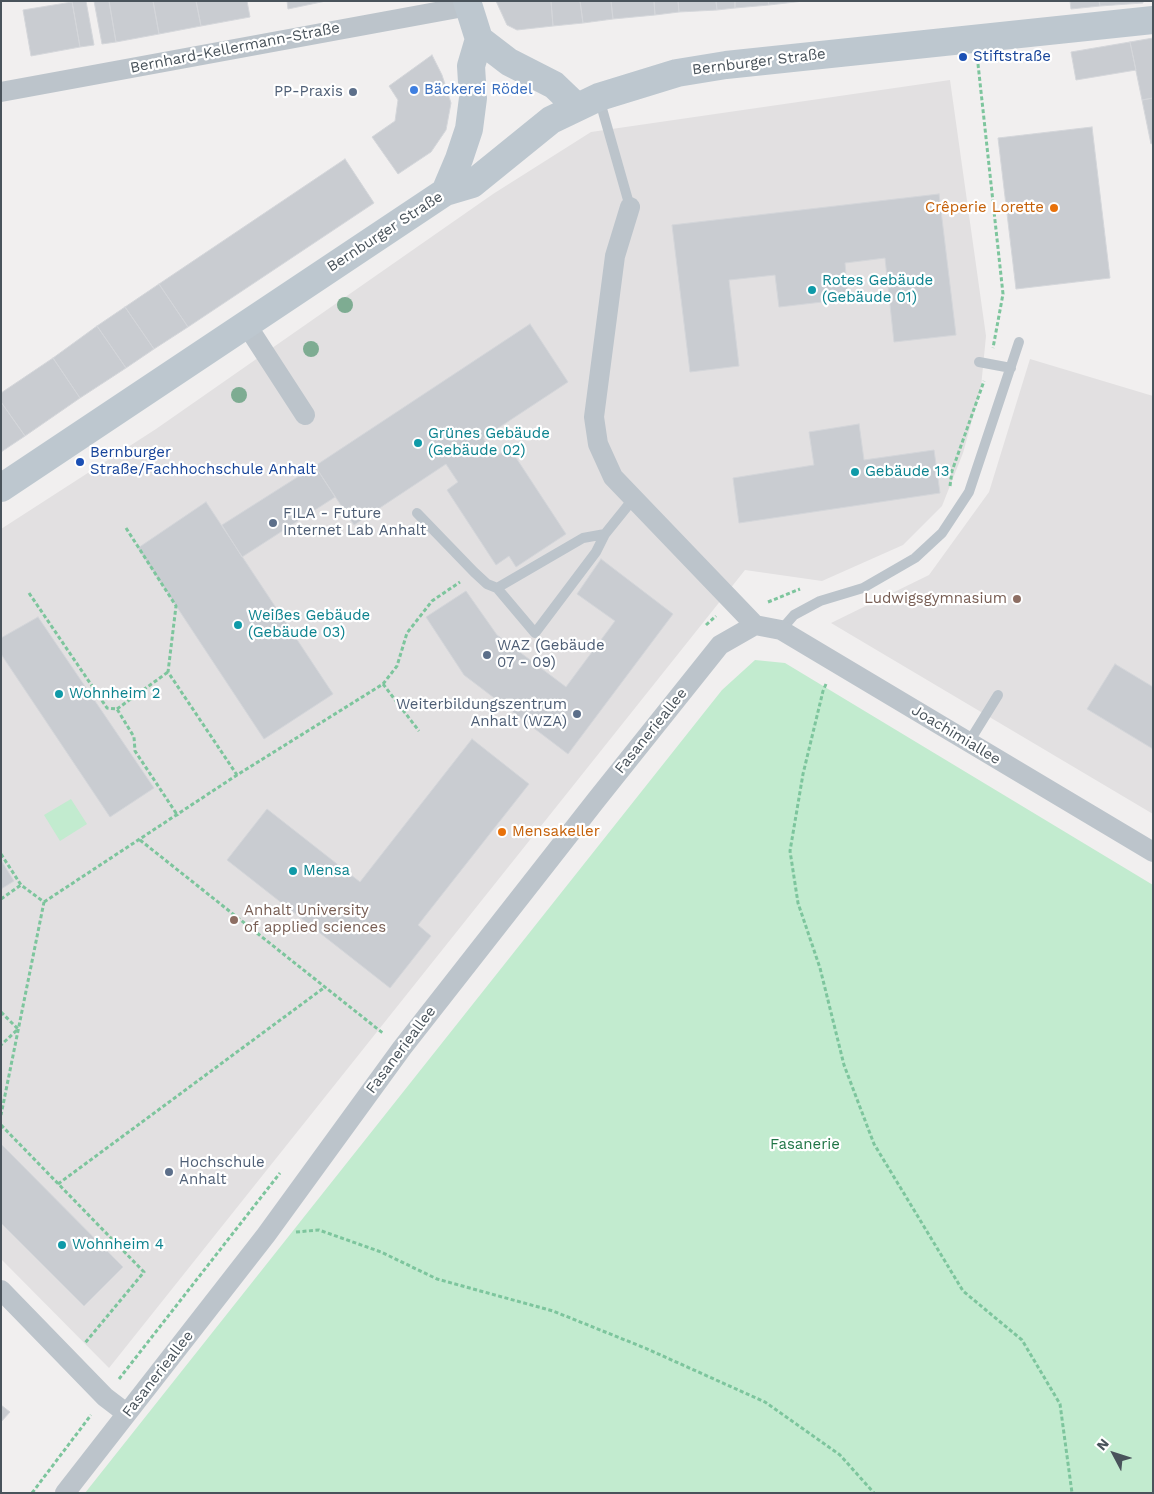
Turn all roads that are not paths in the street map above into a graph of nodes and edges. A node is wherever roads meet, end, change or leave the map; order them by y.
1 (468, 4) edge
2 (1153, 20) edge
3 (479, 39) junction
4 (1, 92) edge
5 (588, 102) junction
6 (445, 192) junction
7 (630, 207) joint
8 (246, 324) junction
9 (1019, 342) dead end
10 (984, 363) road end
11 (1011, 368) junction
12 (305, 415) dead end
13 (1, 488) edge
14 (634, 498) junction
15 (417, 513) dead end
16 (605, 534) junction
17 (497, 588) junction
18 (756, 625) junction
19 (781, 630) junction
20 (998, 695) dead end
21 (969, 742) junction
22 (1153, 852) edge
23 (1, 1290) edge
24 (126, 1414) junction
25 (65, 1493) edge

1 - 3 main road
1 - 4 street, Bernhard-Kellermann-Straße
2 - 5 main road, Bernburger Straße
3 - 5 main road
3 - 6 main road
5 - 6 main road, Bernburger Straße
5 - 7 lane
6 - 8 main road, Bernburger Straße
7 - 14 street
8 - 12 street
8 - 13 main road, Bernburger Straße
9 - 11 lane
10 - 11 lane
11 - 19 lane
14 - 16 lane
14 - 18 street
15 - 17 lane
16 - 17 lane
16 - 17 lane
18 - 19 street, Joachimiallee
18 - 24 street, Fasanerieallee
19 - 21 street, Joachimiallee
20 - 21 lane
21 - 22 street, Joachimiallee
23 - 24 street
24 - 25 street, Fasanerieallee

